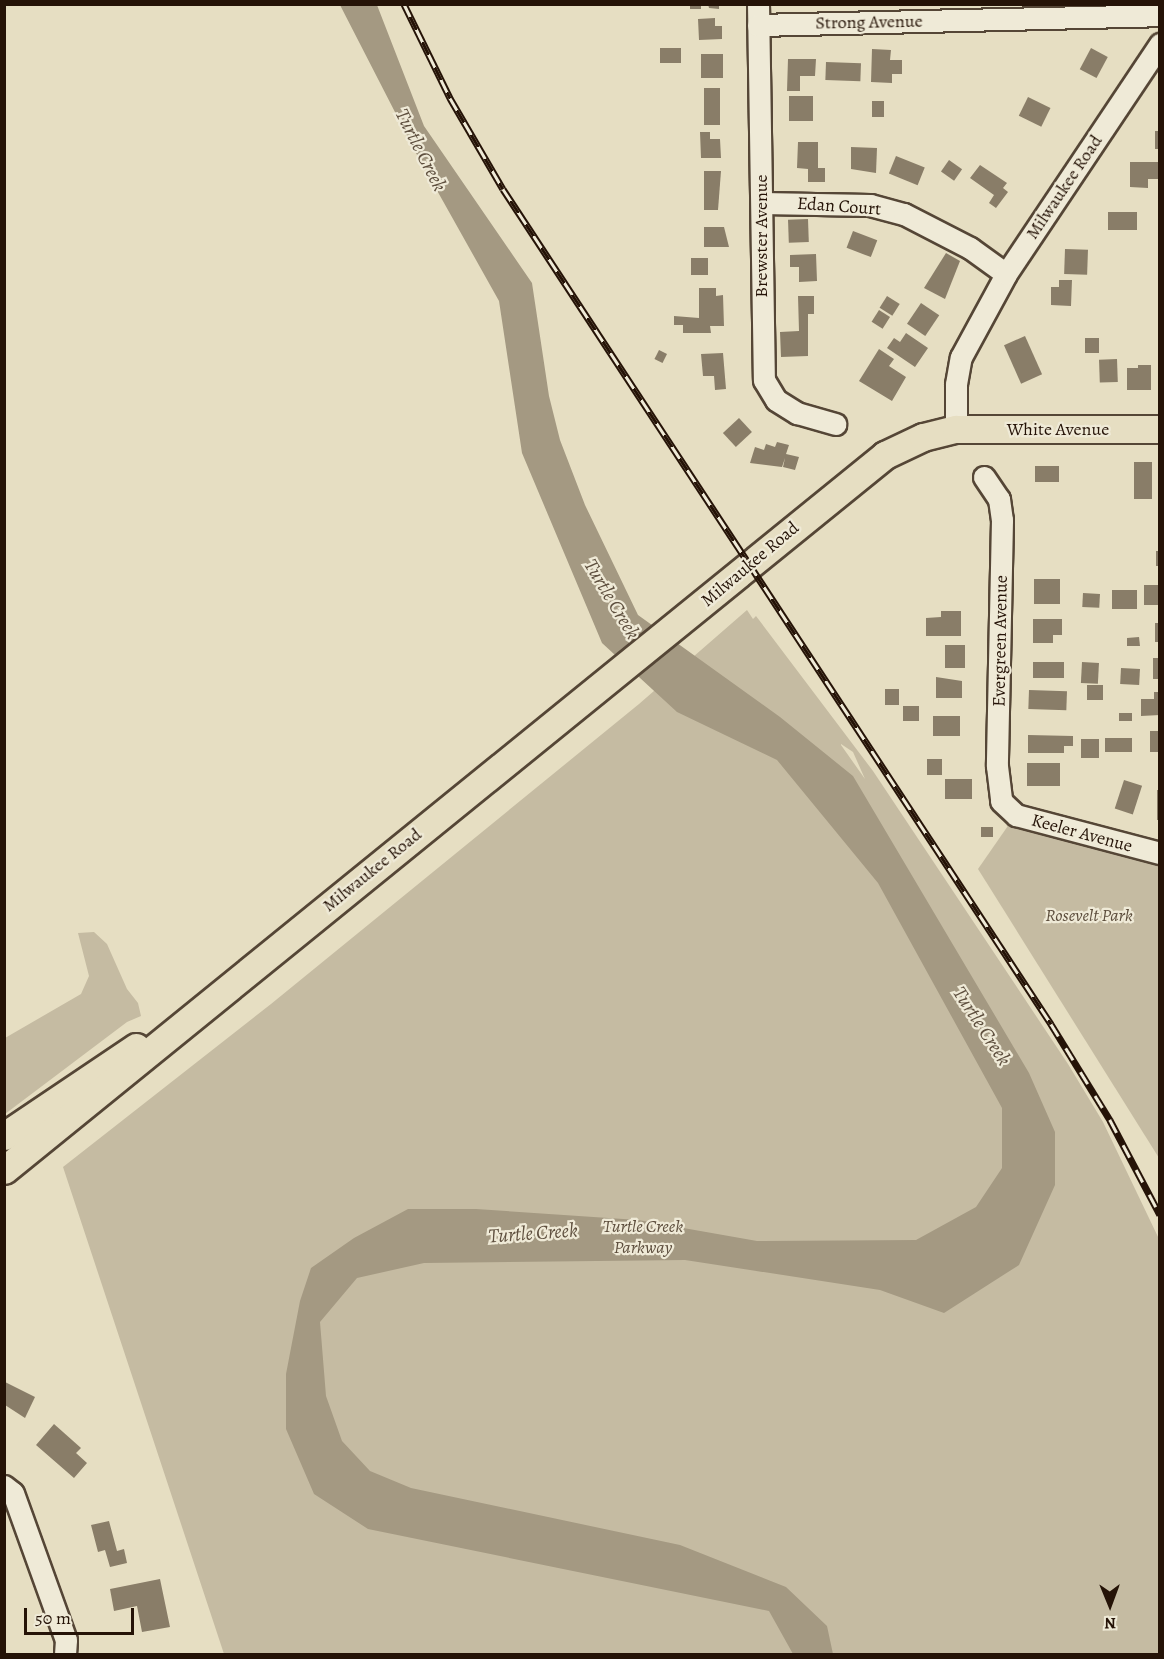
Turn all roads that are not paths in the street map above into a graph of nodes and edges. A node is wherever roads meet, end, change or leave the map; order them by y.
1 (1090, 11) edge
2 (758, 15) edge
3 (1160, 15) edge
4 (1160, 44) edge
5 (762, 203) junction
6 (1006, 274) junction
7 (835, 424) dead end
8 (956, 429) junction
9 (1160, 429) edge
10 (984, 477) dead end
11 (1005, 809) joint
12 (1160, 853) edge
13 (210, 1000) junction
14 (4, 1136) edge
15 (4, 1170) edge
16 (4, 1486) edge
17 (65, 1654) edge

1 - 2 street, Strong Avenue
1 - 3 street, Strong Avenue
2 - 5 street, Brewster Avenue
4 - 6 street, Milwaukee Road
5 - 6 street, Edan Court
5 - 7 street, Brewster Avenue
6 - 8 street, Milwaukee Road
8 - 9 main road, White Avenue
8 - 13 main road, Milwaukee Road
10 - 11 street, Evergreen Avenue
11 - 12 street, Keeler Avenue
13 - 14 main road, Milwaukee Road
13 - 15 main road, Milwaukee Road
16 - 17 street

